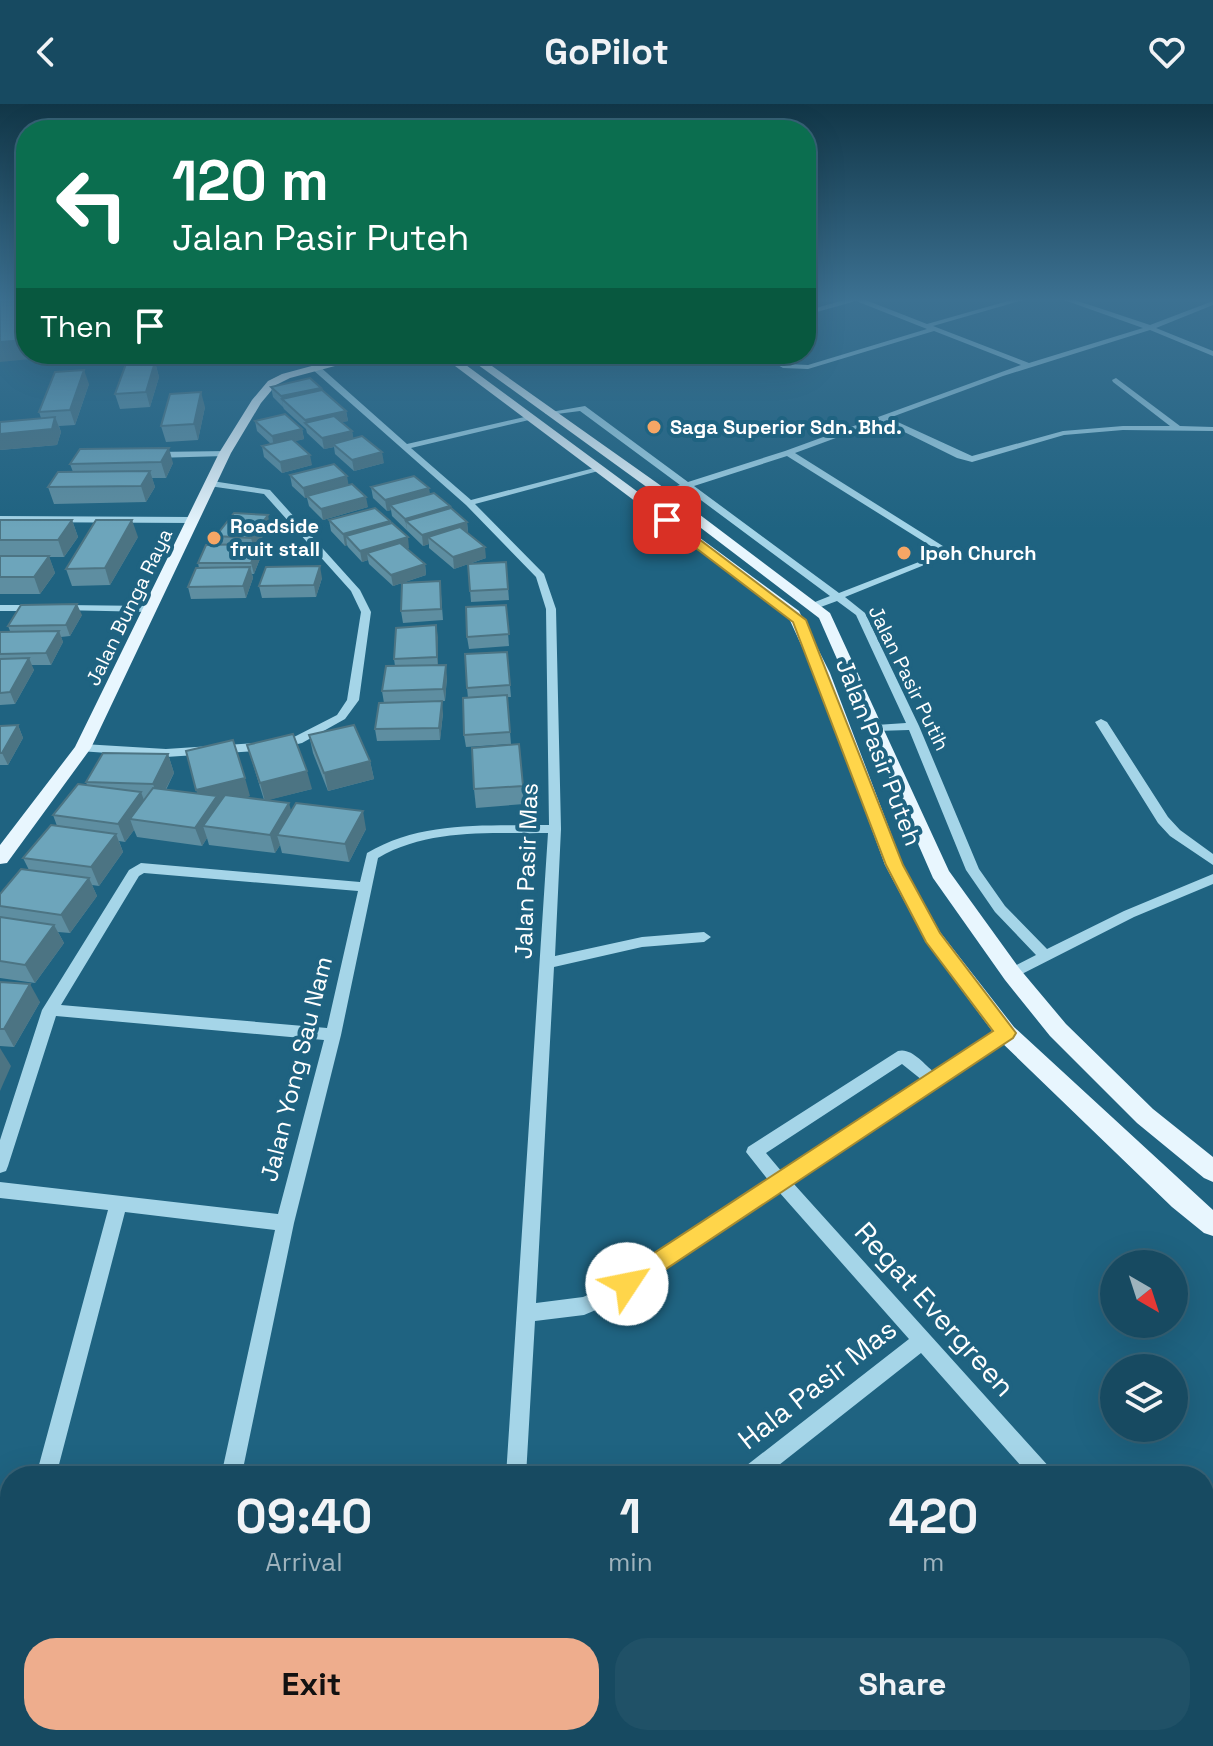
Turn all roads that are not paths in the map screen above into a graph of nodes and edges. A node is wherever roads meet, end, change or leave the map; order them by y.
1 (292, 376) edge
2 (325, 376) edge
3 (472, 376) edge
4 (498, 376) edge
5 (1000, 376) edge
6 (1116, 380) dead end
7 (549, 413) junction
8 (526, 418) junction
9 (884, 419) junction
10 (1177, 428) junction
11 (1213, 429) edge
12 (404, 447) junction
13 (225, 453) junction
14 (788, 453) junction
15 (142, 455) edge
16 (598, 470) junction
17 (212, 484) junction
18 (689, 484) junction
19 (663, 493) junction
20 (469, 503) junction
21 (0, 519) edge
22 (193, 520) junction
23 (839, 596) junction
24 (814, 606) junction
25 (0, 608) edge
26 (42, 608) edge
27 (58, 608) edge
28 (151, 609) junction
29 (822, 673) junction
30 (1101, 722) dead end
31 (913, 726) junction
32 (876, 728) junction
33 (83, 748) junction
34 (555, 829) junction
35 (0, 858) edge
36 (1213, 861) edge
37 (1213, 879) edge
38 (363, 887) junction
39 (704, 937) dead end
40 (1046, 957) junction
41 (547, 963) junction
42 (1012, 974) junction
43 (50, 1010) junction
44 (1006, 1033) junction
45 (333, 1035) junction
46 (933, 1081) junction
47 (0, 1166) edge
48 (1213, 1171) edge
49 (781, 1182) junction
50 (0, 1190) edge
51 (118, 1206) junction
52 (285, 1223) junction
53 (1213, 1225) edge
54 (526, 1313) junction
55 (922, 1340) junction
56 (49, 1466) edge
57 (231, 1466) edge
58 (517, 1466) edge
59 (762, 1466) edge
60 (1035, 1466) edge

1 - 13 main road, Jalan Bunga Raya
2 - 12 street, Jalan Pasir Mas
3 - 8 main road, Jalan Pasir Puteh
4 - 7 main road, Jalan Pasir Puteh
5 - 9 street
6 - 10 street
7 - 18 street, Jalan Pasir Putih
7 - 19 main road, Jalan Pasir Puteh
8 - 12 street
8 - 16 main road, Jalan Pasir Puteh
9 - 10 street
9 - 14 street
10 - 11 street
12 - 20 street, Jalan Pasir Mas
13 - 15 street
13 - 17 main road, Jalan Bunga Raya
14 - 18 street
14 - 23 street
16 - 20 street
16 - 29 main road, Jalan Pasir Puteh
17 - 22 main road, Jalan Bunga Raya
17 - 33 street
18 - 19 street
18 - 23 street, Jalan Pasir Putih
19 - 24 main road, Jalan Pasir Puteh
20 - 34 street, Jalan Pasir Mas
21 - 22 street
22 - 28 main road, Jalan Bunga Raya
23 - 24 street
23 - 31 street, Jalan Pasir Putih
24 - 29 main road
24 - 32 main road, Jalan Pasir Puteh
25 - 26 street
27 - 28 street
28 - 33 main road, Jalan Bunga Raya
29 - 44 main road, Jalan Pasir Puteh
30 - 36 street
31 - 32 street
31 - 40 street, Jalan Pasir Putih
32 - 42 main road, Jalan Pasir Puteh
33 - 35 main road, Jalan Bunga Raya
34 - 38 street, Jalan Yong Sau Nam
34 - 41 street, Jalan Pasir Mas
37 - 40 street
38 - 43 street
38 - 45 street, Jalan Yong Sau Nam
39 - 41 street
40 - 42 street
41 - 54 street, Jalan Pasir Mas
42 - 48 main road, Jalan Pasir Puteh
43 - 45 street
43 - 47 street
44 - 46 street
44 - 53 main road, Jalan Pasir Puteh
45 - 52 street, Jalan Yong Sau Nam
46 - 49 street
46 - 49 street, Regat Evergreen
49 - 54 street
49 - 55 street, Regat Evergreen
50 - 51 street
51 - 52 street
51 - 56 street
52 - 57 street, Jalan Yong Sau Nam
54 - 58 street, Jalan Pasir Mas
55 - 59 street, Hala Pasir Mas
55 - 60 street, Regat Evergreen

